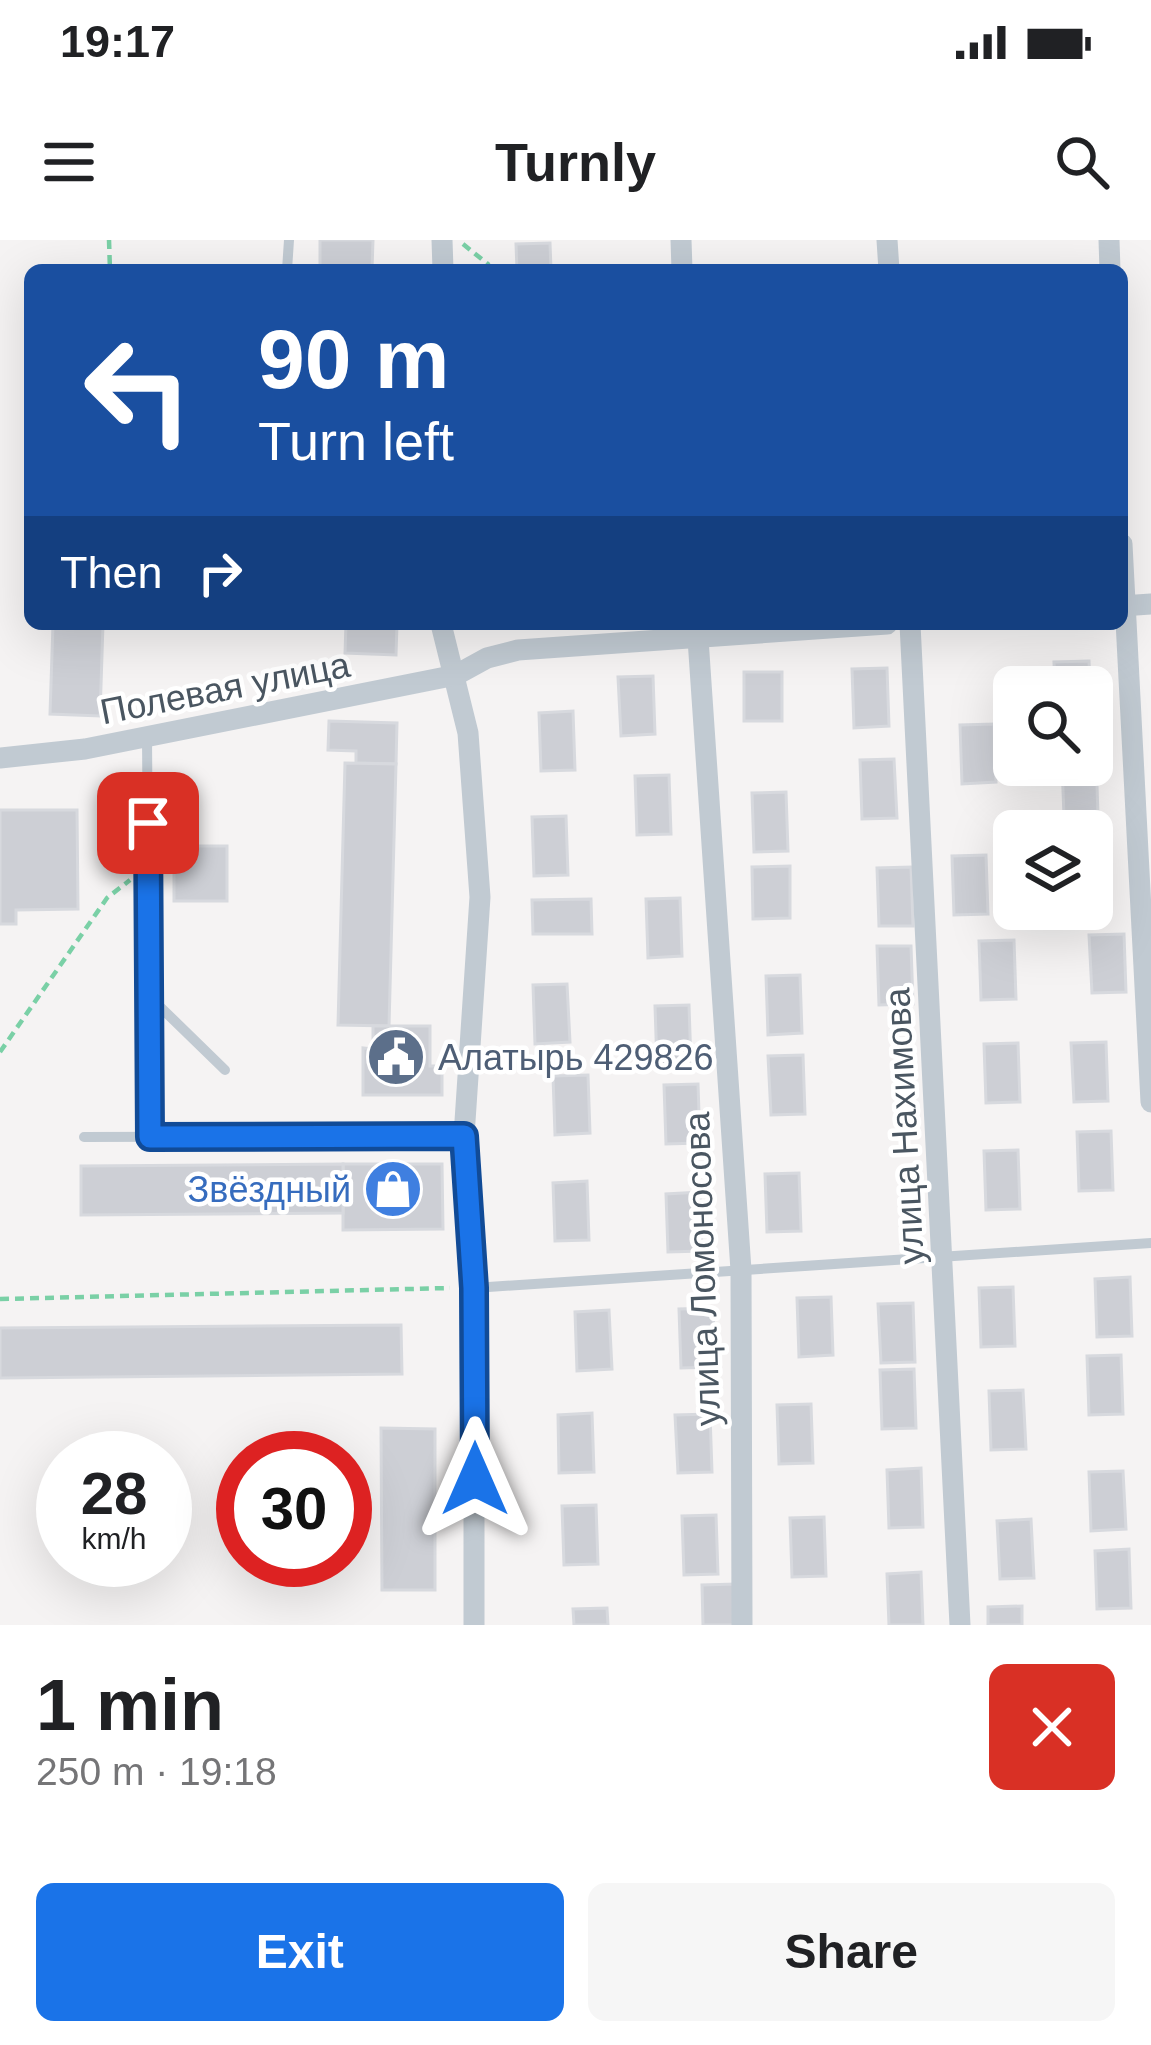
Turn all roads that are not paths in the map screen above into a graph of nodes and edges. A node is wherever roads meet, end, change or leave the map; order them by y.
1 (443, 630) edge
2 (910, 630) edge
3 (1124, 630) edge
4 (697, 631) edge
5 (456, 675) junction
6 (147, 737) junction
7 (0, 758) edge
8 (149, 996) junction
9 (225, 1070) dead end
10 (1151, 1102) edge
11 (464, 1136) junction
12 (84, 1137) dead end
13 (150, 1137) junction
14 (1151, 1243) edge
15 (945, 1256) junction
16 (741, 1270) junction
17 (474, 1288) junction
18 (474, 1625) edge
19 (742, 1625) edge
20 (960, 1625) edge

1 - 5 street
2 - 15 street, улица Нахимова
3 - 10 street
4 - 5 street, Полевая улица
4 - 16 street, улица Ломоносова
5 - 6 street, Полевая улица
5 - 11 street
6 - 7 street, Полевая улица
6 - 8 lane
8 - 9 lane
8 - 13 lane
11 - 13 lane
11 - 17 street
12 - 13 lane
14 - 15 lane
15 - 16 lane
15 - 20 street, улица Нахимова
16 - 17 lane
16 - 19 street, улица Ломоносова
17 - 18 street

